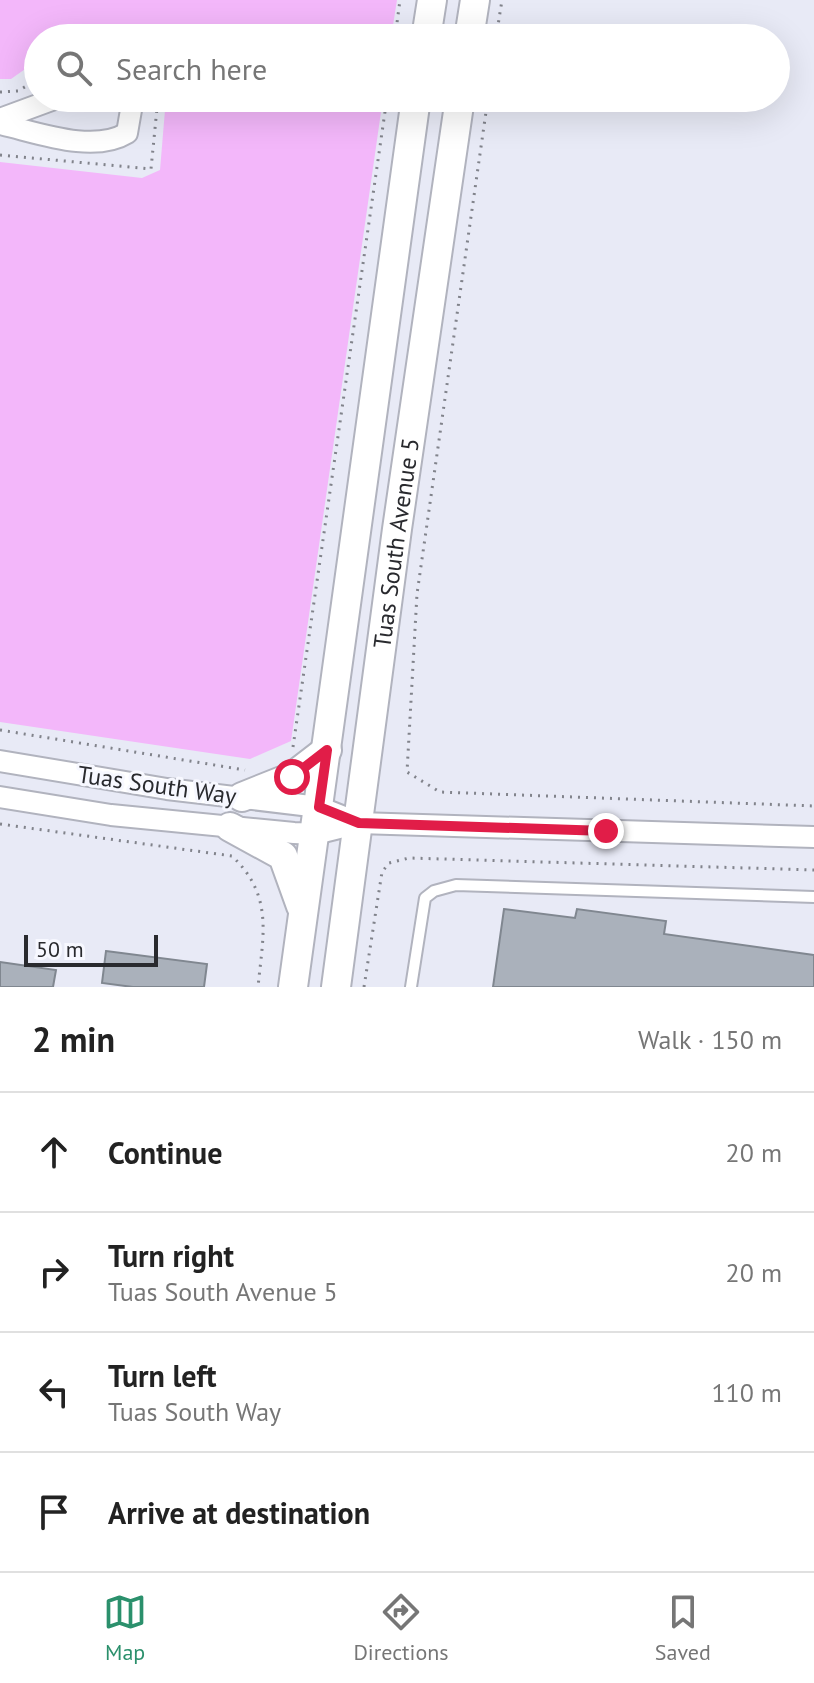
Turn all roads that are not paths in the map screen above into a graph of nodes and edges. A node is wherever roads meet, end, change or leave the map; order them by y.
1 (432, 0) edge
2 (475, 0) edge
3 (428, 24) edge
4 (471, 24) edge
5 (24, 112) edge
6 (131, 112) edge
7 (414, 112) edge
8 (458, 112) edge
9 (0, 122) edge
10 (327, 750) junction
11 (0, 761) edge
12 (245, 783) junction
13 (0, 797) edge
14 (317, 821) junction
15 (359, 823) junction
16 (230, 827) junction
17 (814, 837) edge
18 (814, 897) edge
19 (303, 915) junction
20 (293, 987) edge
21 (336, 987) edge
22 (411, 987) edge

1 - 3 street
2 - 4 street
5 - 9 street
6 - 9 street
7 - 10 street, Tuas South Avenue 5
8 - 15 street, Tuas South Avenue 5
10 - 12 street
10 - 14 street, Tuas South Avenue 5
11 - 12 street, Tuas South Way
12 - 14 street, Tuas South Way
13 - 16 street, Tuas South Way
14 - 15 street, Tuas South Way
14 - 16 street, Tuas South Way
14 - 19 street, Tuas South Avenue 5
15 - 17 street, Tuas South Way
15 - 21 street, Tuas South Avenue 5
16 - 19 street
18 - 22 lane
19 - 20 street, Tuas South Avenue 5

